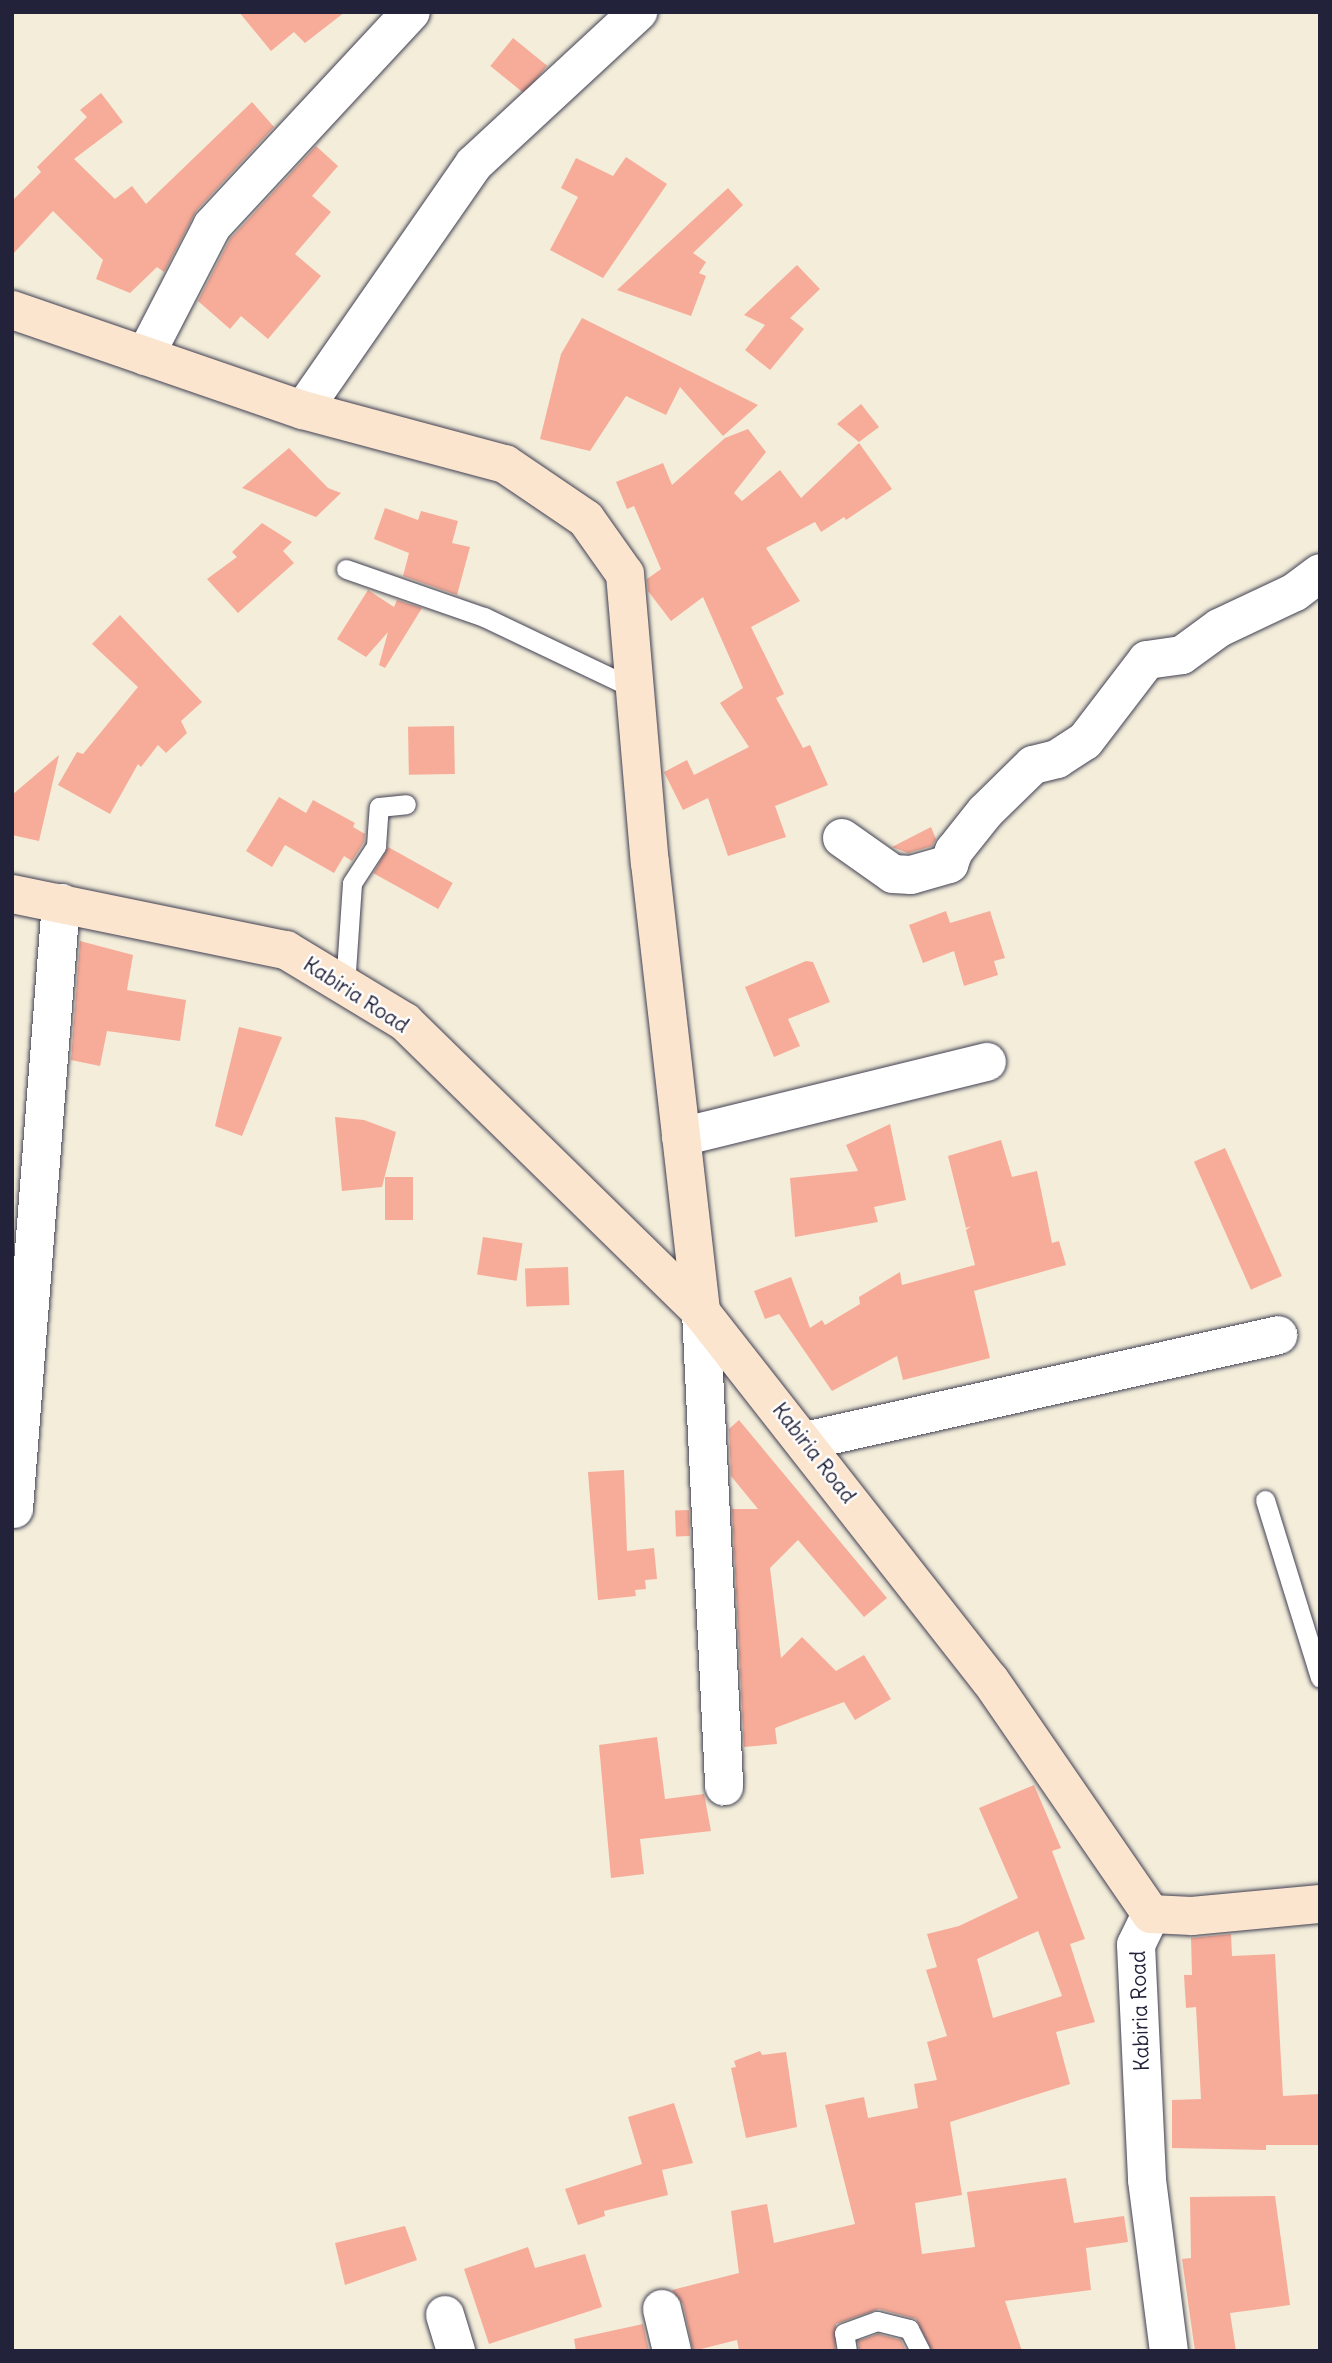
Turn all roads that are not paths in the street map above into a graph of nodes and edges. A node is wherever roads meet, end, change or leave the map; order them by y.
1 (411, 12) edge
2 (638, 12) edge
3 (12, 310) edge
4 (145, 356) junction
5 (303, 410) junction
6 (346, 569) dead end
7 (1320, 573) edge
8 (636, 690) junction
9 (406, 804) dead end
10 (842, 838) dead end
11 (12, 894) edge
12 (61, 904) junction
13 (345, 986) junction
14 (987, 1062) dead end
15 (681, 1137) junction
16 (701, 1311) junction
17 (1278, 1335) dead end
18 (805, 1441) junction
19 (1265, 1500) dead end
20 (14, 1509) edge
21 (1320, 1678) edge
22 (724, 1786) dead end
23 (1320, 1905) edge
24 (1152, 1913) junction
25 (662, 2309) dead end
26 (672, 2351) edge
27 (847, 2351) edge
28 (920, 2351) edge
29 (1169, 2351) edge

1 - 4 street
2 - 5 street
3 - 4 main road
4 - 5 main road
5 - 8 main road
6 - 8 lane
7 - 10 street
8 - 15 main road
9 - 13 lane
11 - 12 main road, Kabiria Road
12 - 13 main road, Kabiria Road
12 - 20 street
13 - 16 main road, Kabiria Road
14 - 15 street
15 - 16 main road
16 - 18 main road, Kabiria Road
16 - 22 street
17 - 18 street
18 - 24 main road, Kabiria Road
19 - 21 lane
23 - 24 main road
24 - 29 street, Kabiria Road
25 - 26 street
27 - 28 lane

